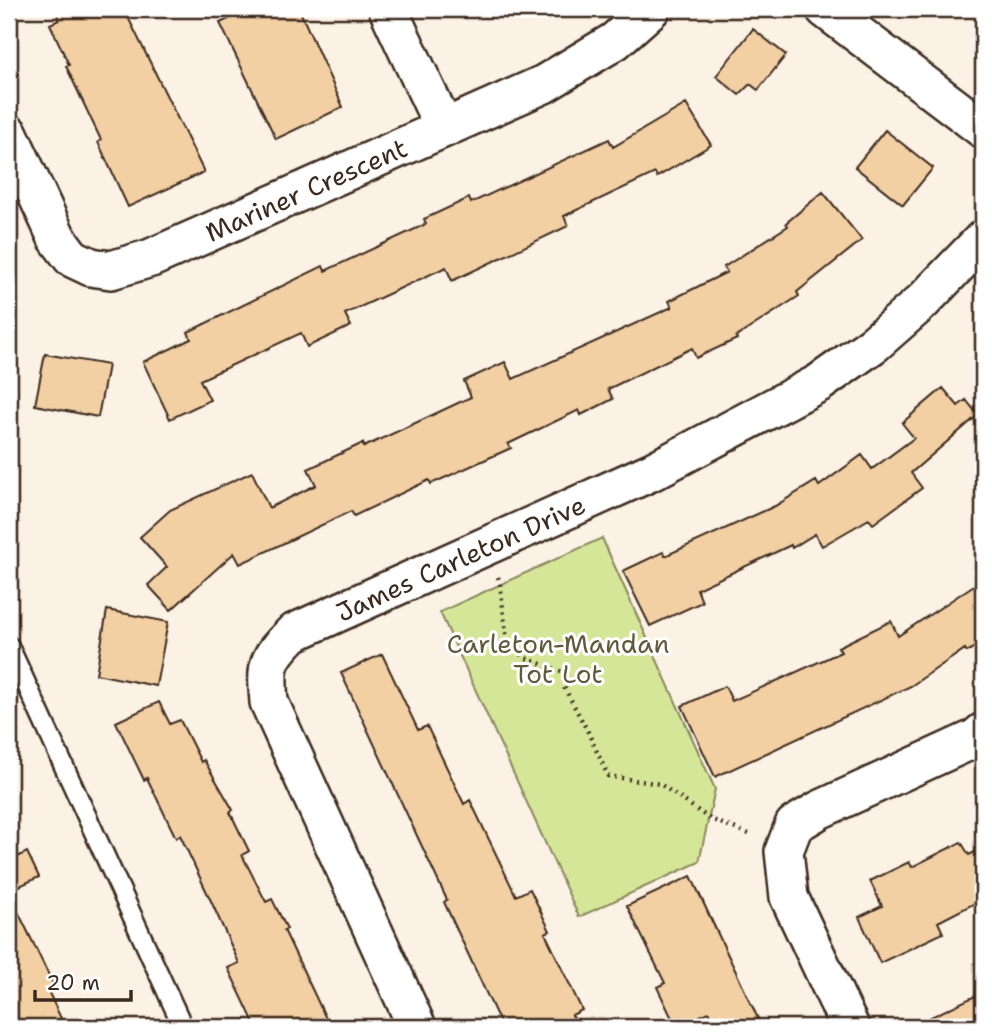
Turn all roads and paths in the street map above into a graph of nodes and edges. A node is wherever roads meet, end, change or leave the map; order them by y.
1 (388, 9) edge
2 (651, 9) edge
3 (825, 9) edge
4 (444, 128) junction
5 (983, 129) edge
6 (9, 134) edge
7 (983, 239) edge
8 (497, 575) dead end
9 (9, 646) edge
10 (983, 733) edge
11 (749, 834) dead end
12 (183, 1027) edge
13 (417, 1027) edge
14 (850, 1027) edge

1 - 4 street
2 - 4 street, Mariner Crescent
3 - 5 street
4 - 6 street, Mariner Crescent
7 - 13 street, James Carleton Drive
8 - 11 path
9 - 12 lane
10 - 14 street

